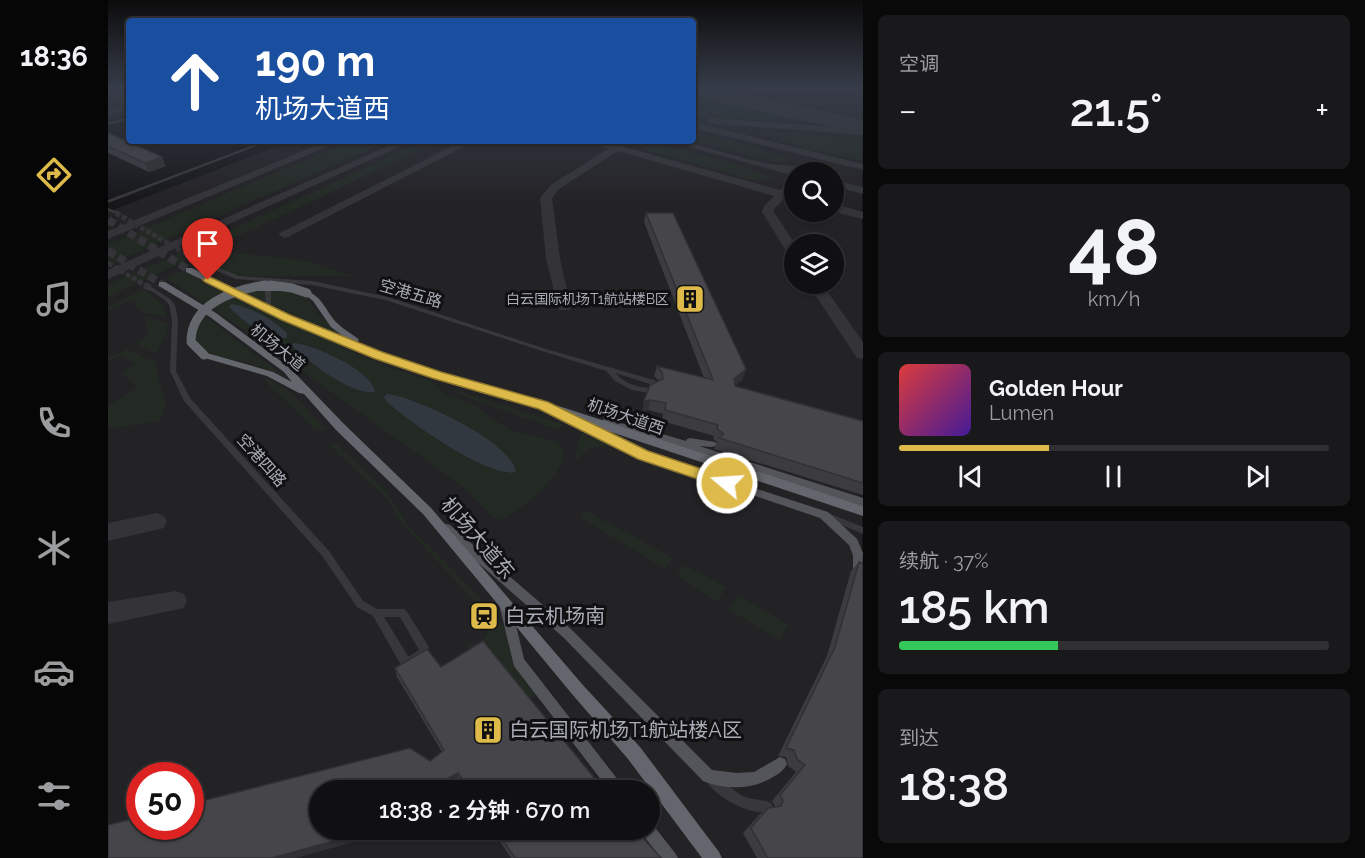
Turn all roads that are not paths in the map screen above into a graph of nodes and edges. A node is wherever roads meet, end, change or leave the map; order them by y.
1 (258, 144) edge
2 (109, 201) edge
3 (108, 209) edge
4 (116, 213) tunnel mouth
5 (202, 263) tunnel mouth
6 (189, 270) tunnel mouth
7 (264, 280) junction
8 (285, 281) junction
9 (162, 284) tunnel mouth
10 (150, 288) tunnel mouth
11 (268, 291) junction
12 (268, 309) junction
13 (377, 355) junction
14 (609, 370) junction
15 (312, 397) junction
16 (543, 406) junction
17 (560, 411) junction
18 (652, 434) junction
19 (712, 444) dead end
20 (862, 502) edge
21 (427, 511) junction
22 (862, 511) edge
23 (824, 515) junction
24 (862, 531) edge
25 (858, 569) edge
26 (505, 602) junction
27 (376, 613) junction
28 (780, 764) dead end
29 (708, 776) junction
30 (609, 780) edge
31 (767, 807) edge
32 (656, 840) edge
33 (670, 858) edge
34 (713, 858) edge

1 - 2 street
3 - 4 street
5 - 7 street, 空港五路
6 - 12 highway, 机场大道
7 - 8 street, 空港五路
7 - 11 street
8 - 11 street
8 - 14 street, 空港五路
9 - 15 highway, 机场大道
10 - 27 street, 空港四路
11 - 12 street
12 - 13 highway, 机场大道
13 - 15 highway, bridge
13 - 16 highway, 机场大道西
14 - 14 street
15 - 21 highway, 机场大道东
16 - 17 highway, 机场大道西
16 - 23 main road
17 - 18 main road
17 - 22 highway, 机场大道西
18 - 19 main road
18 - 20 main road
21 - 26 highway, 机场大道东
21 - 29 main road
23 - 24 street
23 - 25 main road
26 - 30 main road
26 - 34 highway, 机场大道东
27 - 27 street
28 - 29 main road
29 - 31 street
32 - 33 main road

